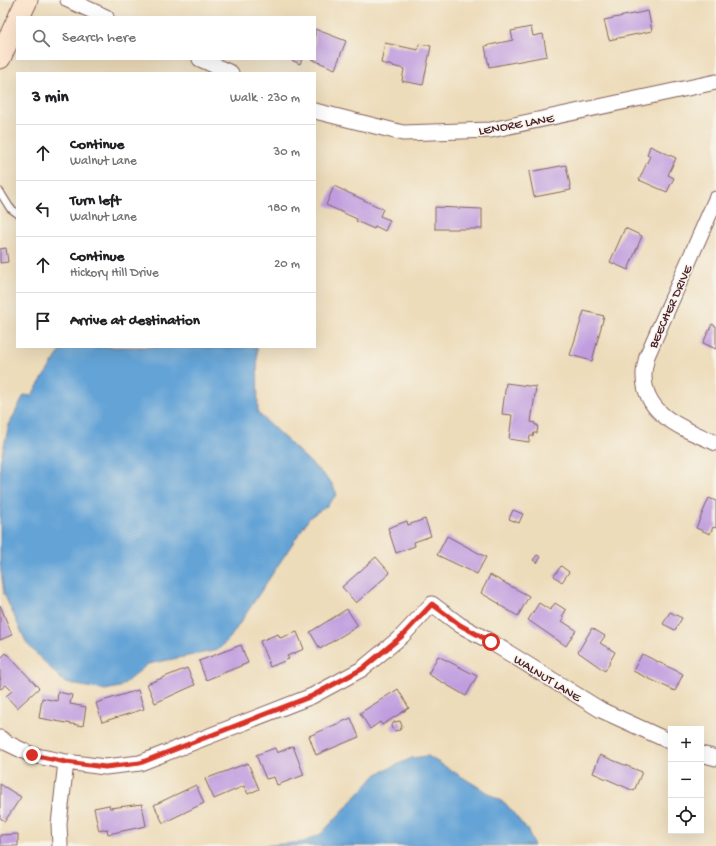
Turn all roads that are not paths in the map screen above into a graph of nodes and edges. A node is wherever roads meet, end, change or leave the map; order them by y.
1 (27, 0) edge
2 (68, 0) edge
3 (19, 16) edge
4 (104, 16) edge
5 (16, 23) edge
6 (0, 58) edge
7 (202, 60) edge
8 (229, 72) edge
9 (716, 82) edge
10 (316, 111) edge
11 (0, 192) edge
12 (716, 200) edge
13 (16, 212) edge
14 (716, 442) edge
15 (0, 738) edge
16 (668, 741) edge
17 (704, 755) edge
18 (716, 758) edge
19 (66, 762) junction
20 (60, 846) edge

1 - 3 main road
2 - 4 street
5 - 6 main road
7 - 8 street
9 - 10 street, LENORE LANE
11 - 13 lane
12 - 14 street, BEECHER DRIVE
15 - 19 street
16 - 19 street, WALNUT LANE
17 - 18 street
19 - 20 street

